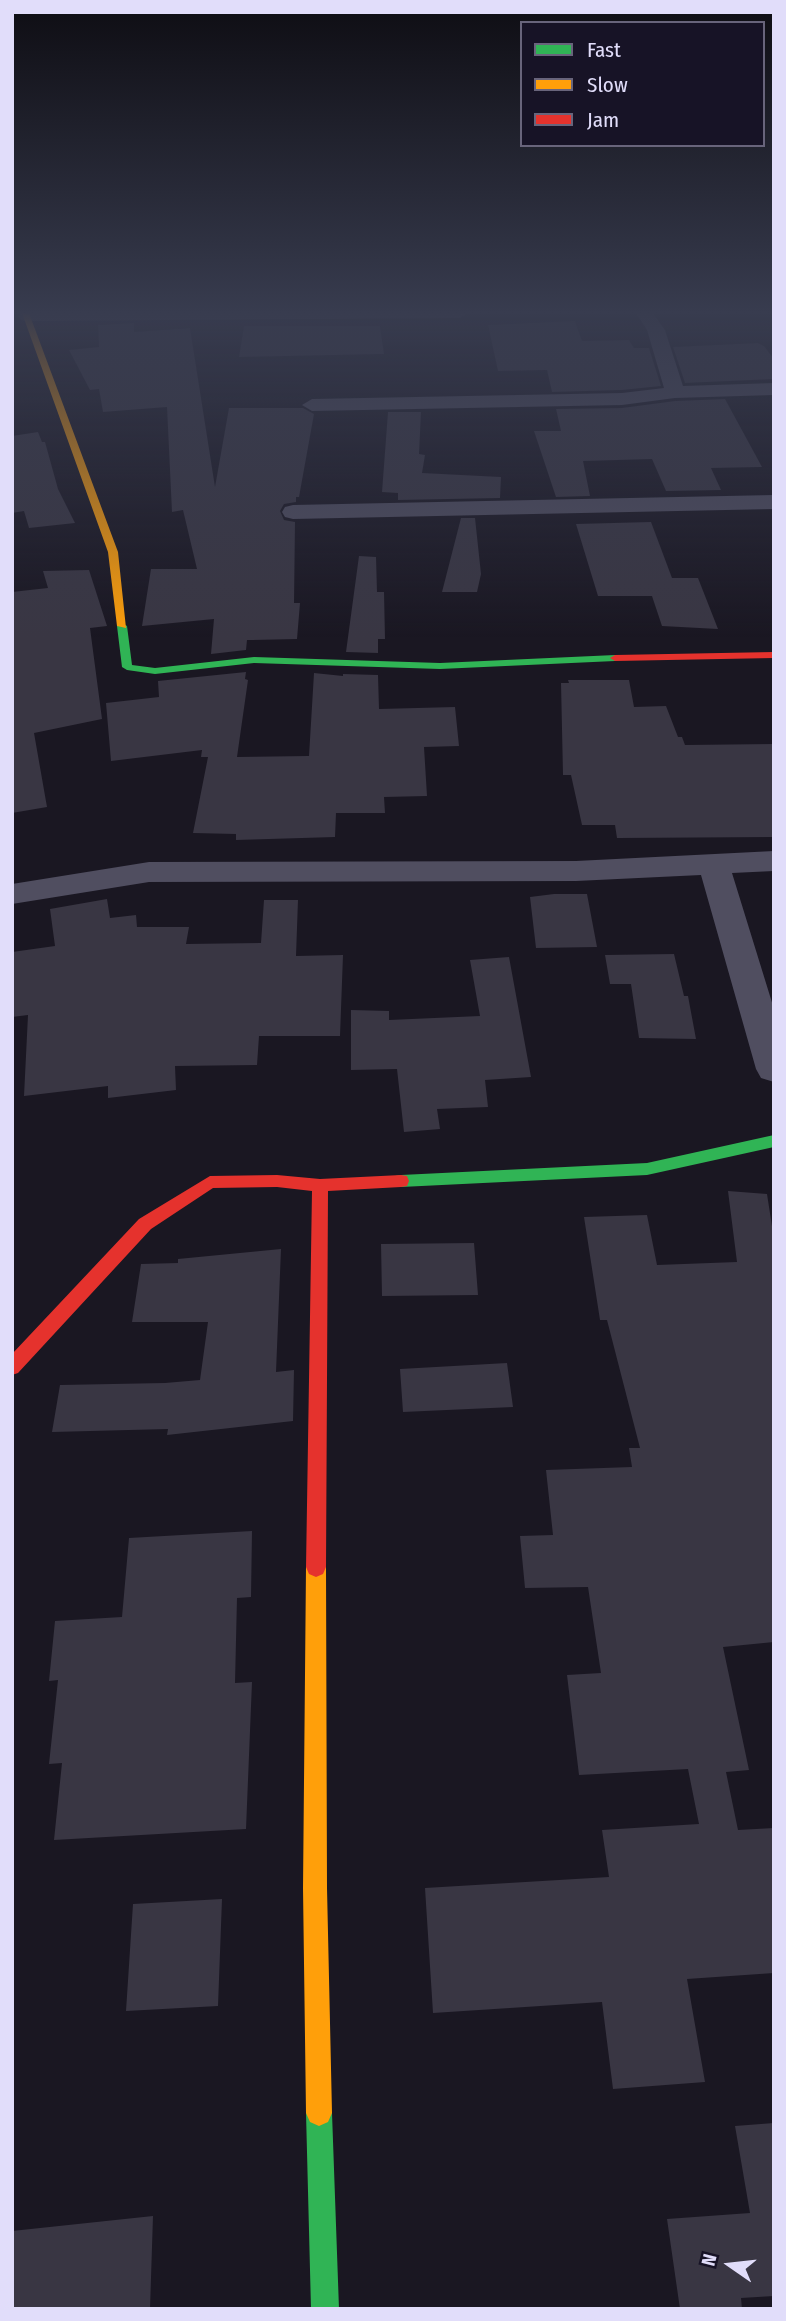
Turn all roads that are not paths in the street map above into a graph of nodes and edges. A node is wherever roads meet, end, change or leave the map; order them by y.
1 (65, 421) edge
2 (774, 502) edge
3 (293, 512) dead end
4 (774, 655) edge
5 (774, 861) edge
6 (714, 864) junction
7 (12, 894) edge
8 (774, 1069) edge
9 (774, 1141) edge
10 (320, 1185) junction
11 (12, 1367) edge
12 (325, 2309) edge

1 - 4 street
2 - 3 street
5 - 6 street
6 - 7 street
6 - 8 street
9 - 10 street
10 - 11 street
10 - 12 street

